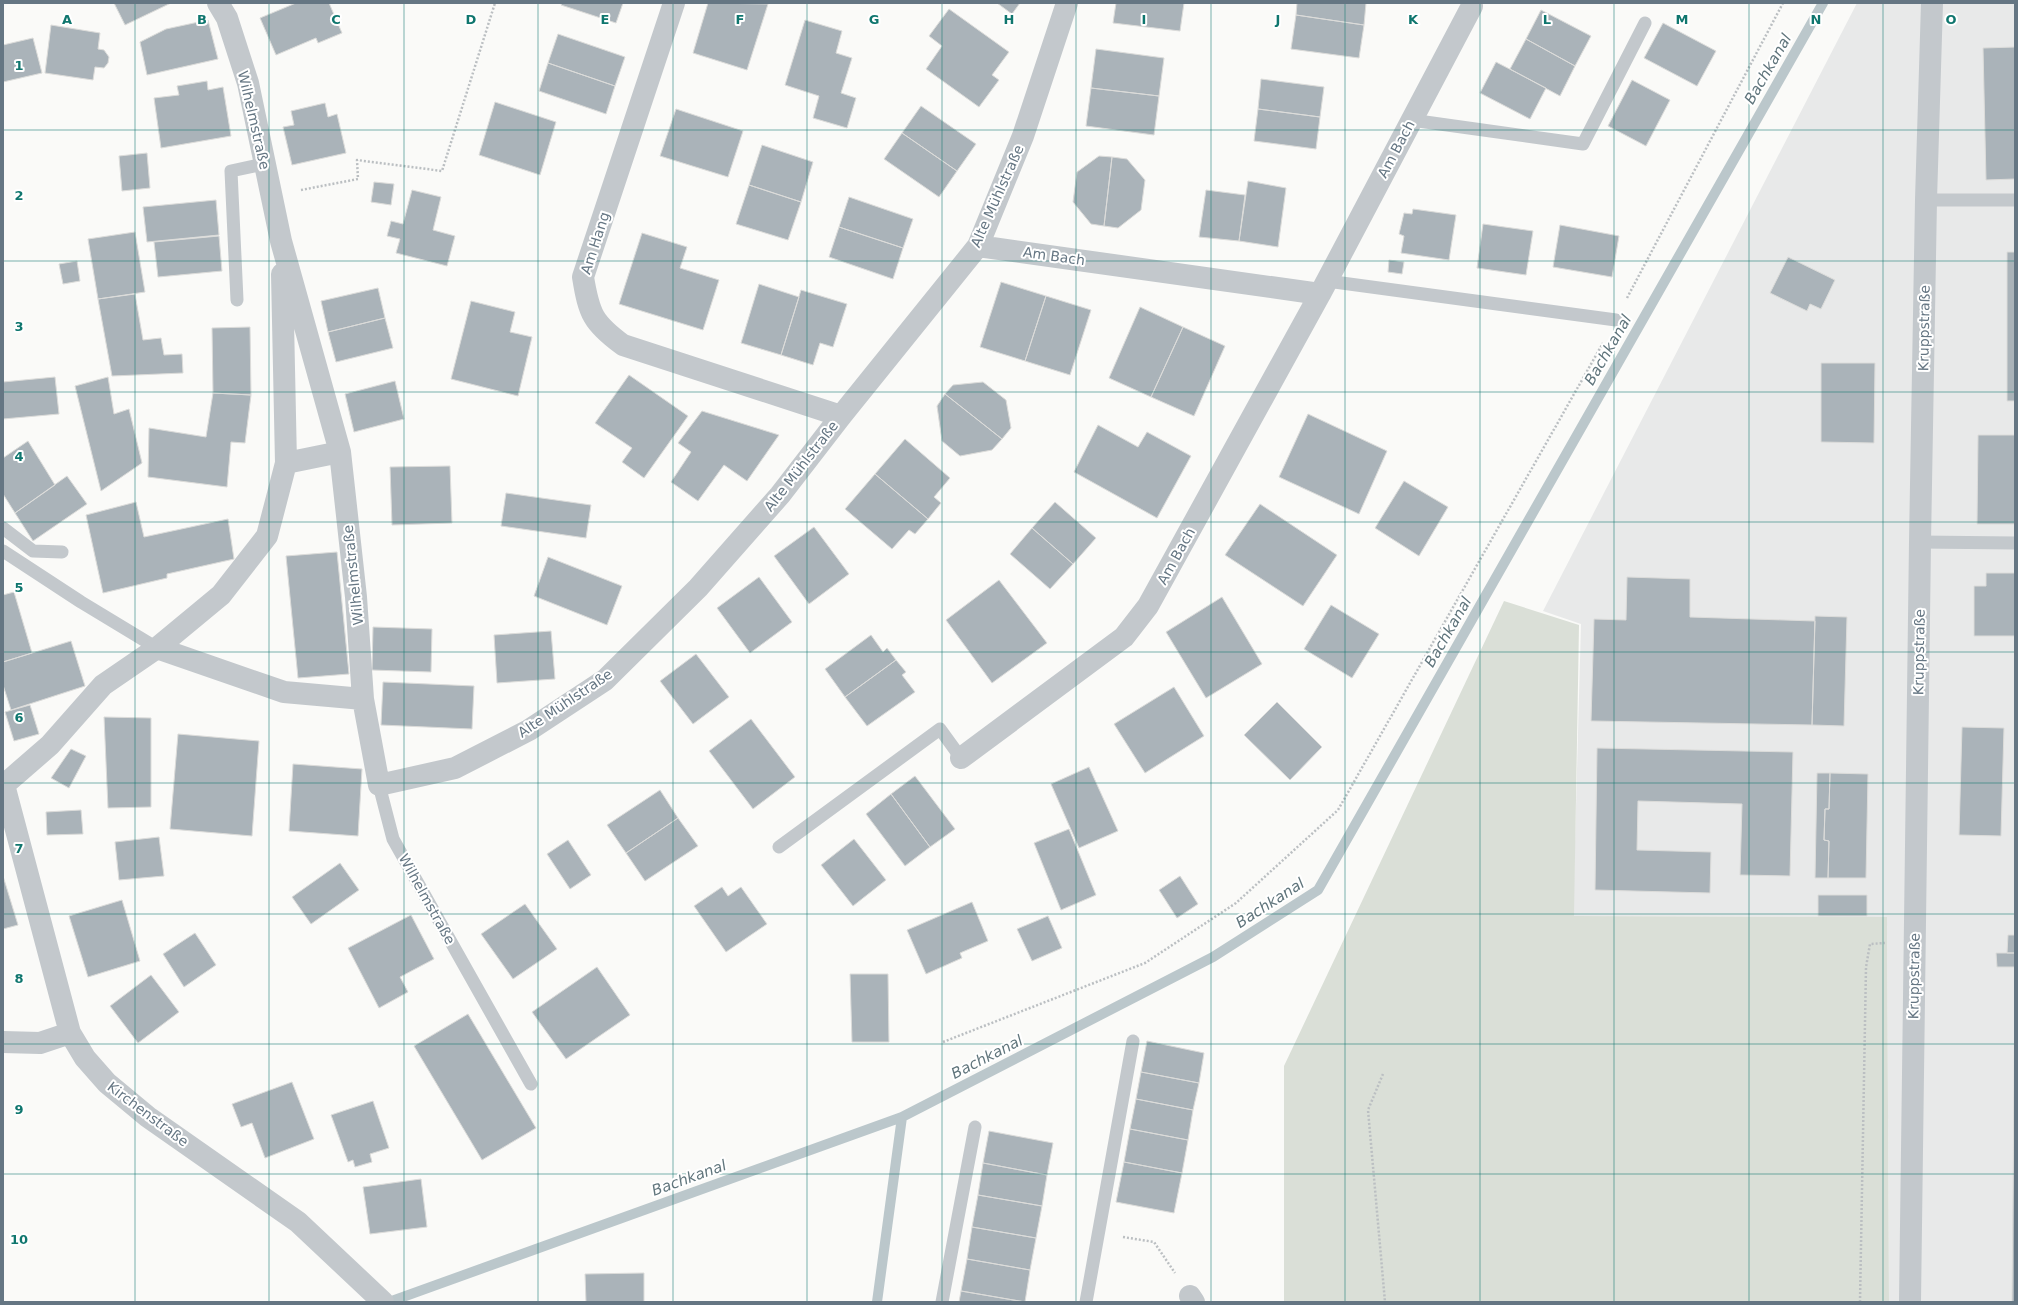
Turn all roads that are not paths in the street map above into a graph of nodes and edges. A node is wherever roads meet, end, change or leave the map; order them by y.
1 (218, 3) edge
2 (674, 3) edge
3 (1067, 3) edge
4 (1932, 3) edge
5 (1472, 6) dead end
6 (1645, 23) dead end
7 (1411, 120) junction
8 (264, 164) junction
9 (1926, 200) junction
10 (2015, 200) edge
11 (282, 241) junction
12 (978, 246) junction
13 (1324, 287) junction
14 (237, 300) dead end
15 (1616, 320) road end
16 (841, 416) junction
17 (340, 452) junction
18 (286, 463) junction
19 (3, 528) edge
20 (1920, 542) junction
21 (2015, 543) edge
22 (3, 551) edge
23 (62, 552) dead end
24 (157, 648) junction
25 (363, 699) junction
26 (961, 758) joint
27 (4, 783) edge
28 (379, 785) junction
29 (780, 847) dead end
30 (70, 1032) junction
31 (1133, 1041) dead end
32 (3, 1042) edge
33 (532, 1084) dead end
34 (975, 1127) dead end
35 (383, 1302) edge
36 (942, 1302) edge
37 (1086, 1302) edge
38 (1910, 1302) edge

1 - 8 street, Wilhelmstraße
2 - 16 street, Am Hang
3 - 12 street, Alte Mühlstraße
4 - 9 street, Kruppstraße
5 - 7 street, Am Bach
6 - 7 lane
7 - 13 street, Am Bach
8 - 11 street, Wilhelmstraße
8 - 14 lane
9 - 10 lane
9 - 20 street, Kruppstraße
11 - 17 street, Wilhelmstraße
11 - 18 street, Wilhelmstraße
12 - 13 street, Am Bach
12 - 16 street, Alte Mühlstraße
13 - 15 lane
13 - 26 street, Am Bach
16 - 28 street, Alte Mühlstraße
17 - 18 street
17 - 25 street, Wilhelmstraße
18 - 24 street, Wilhelmstraße
19 - 23 lane
20 - 21 lane
20 - 38 street, Kruppstraße
22 - 24 lane
24 - 25 street
24 - 27 street, Wilhelmstraße
25 - 28 street, Wilhelmstraße
26 - 29 lane
27 - 30 street, Kirchenstraße
28 - 33 lane, Wilhelmstraße
30 - 32 street
30 - 35 street, Kirchenstraße
31 - 37 lane
34 - 36 lane

